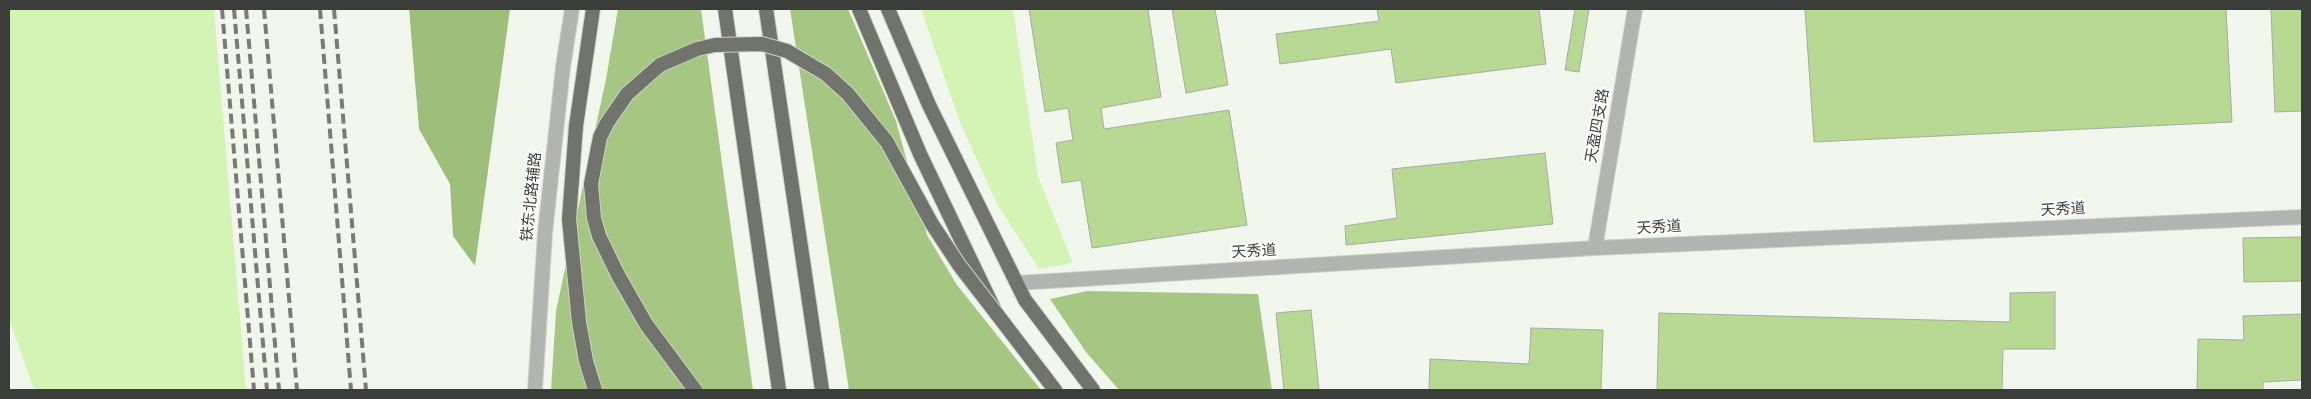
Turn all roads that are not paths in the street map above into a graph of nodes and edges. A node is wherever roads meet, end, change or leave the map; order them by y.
1 (572, 9) edge
2 (593, 9) edge
3 (724, 9) edge
4 (766, 9) edge
5 (859, 9) edge
6 (888, 9) edge
7 (1635, 9) edge
8 (2302, 217) edge
9 (1595, 248) junction
10 (1017, 283) junction
11 (996, 313) junction
12 (535, 390) edge
13 (595, 390) edge
14 (694, 390) edge
15 (778, 390) edge
16 (822, 390) edge
17 (1055, 390) edge
18 (1093, 390) edge

1 - 12 street, 铁东北路辅路
2 - 13 highway
3 - 15 highway
4 - 16 highway
5 - 11 highway, bridge
6 - 10 highway
7 - 9 street, 天盈四支路
8 - 9 street, 天秀道
9 - 10 street, 天秀道
10 - 18 highway
11 - 14 highway, bridge
11 - 17 highway

